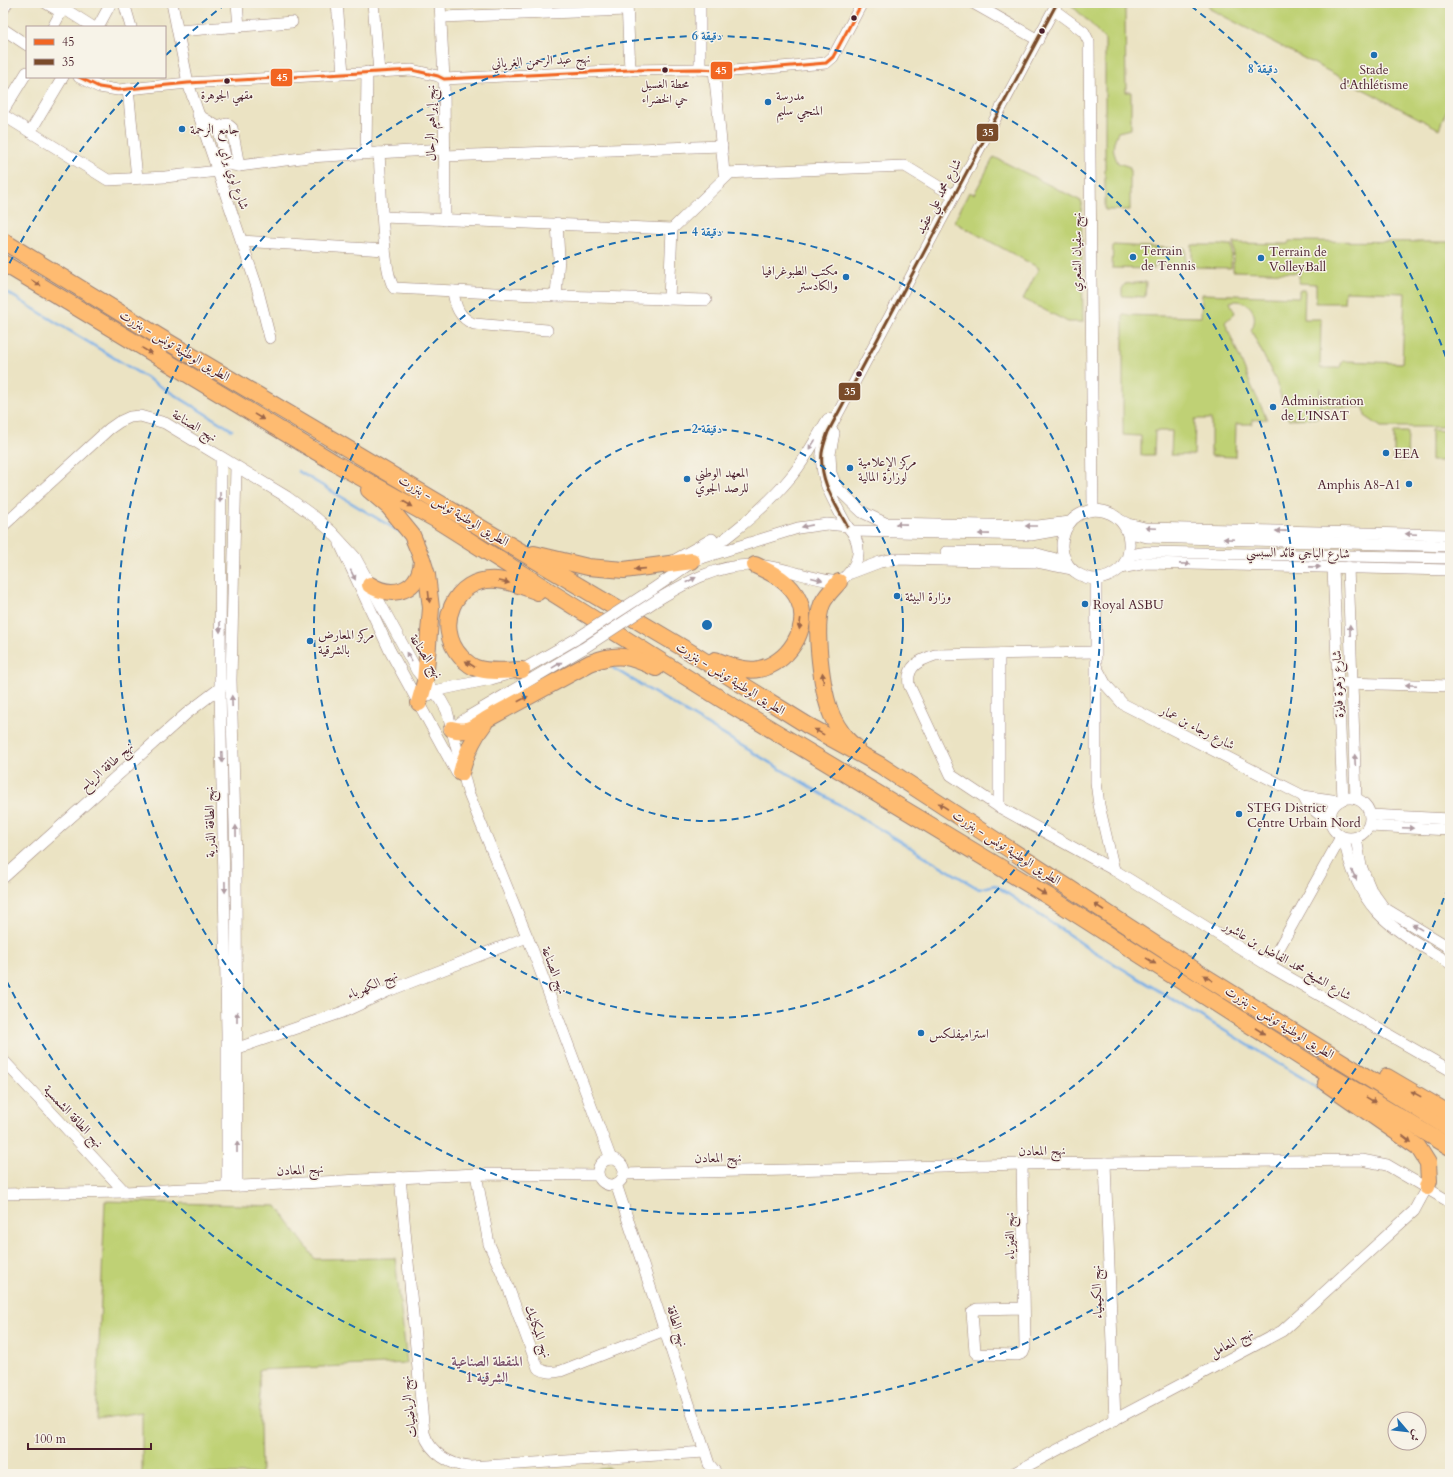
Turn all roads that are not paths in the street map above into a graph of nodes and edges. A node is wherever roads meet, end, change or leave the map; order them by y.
1 (7, 3) edge
2 (46, 3) edge
3 (111, 3) edge
4 (124, 3) edge
5 (172, 3) edge
6 (237, 3) edge
7 (337, 3) edge
8 (373, 3) edge
9 (440, 3) edge
10 (700, 3) edge
11 (862, 3) edge
12 (973, 3) edge
13 (627, 6) edge
14 (1056, 6) edge
15 (63, 8) edge
16 (3, 10) edge
17 (441, 17) junction
18 (292, 22) dead end
19 (54, 26) edge
20 (91, 26) edge
21 (99, 26) edge
22 (131, 26) edge
23 (240, 27) junction
24 (3, 29) edge
25 (178, 31) junction
26 (1038, 40) junction
27 (26, 43) edge
28 (700, 69) junction
29 (714, 69) junction
30 (630, 70) junction
31 (367, 72) junction
32 (379, 72) junction
33 (343, 73) junction
34 (26, 74) edge
35 (63, 78) edge
36 (81, 78) edge
37 (444, 79) junction
38 (188, 83) junction
39 (128, 89) junction
40 (3, 111) edge
41 (198, 114) junction
42 (3, 115) edge
43 (218, 127) junction
44 (30, 132) junction
45 (722, 146) junction
46 (444, 152) junction
47 (366, 153) junction
48 (379, 153) junction
49 (227, 164) junction
50 (239, 166) junction
51 (217, 168) junction
52 (730, 173) junction
53 (137, 178) junction
54 (954, 196) junction
55 (383, 217) junction
56 (445, 220) junction
57 (557, 223) junction
58 (672, 229) junction
59 (3, 241) edge
60 (241, 241) junction
61 (385, 250) junction
62 (3, 263) edge
63 (453, 291) junction
64 (556, 296) junction
65 (669, 298) junction
66 (706, 300) dead end
67 (547, 330) dead end
68 (270, 338) dead end
69 (843, 403) junction
70 (836, 420) junction
71 (221, 458) junction
72 (335, 463) junction
73 (236, 467) junction
74 (1093, 510) junction
75 (746, 520) junction
76 (1123, 524) junction
77 (3, 526) edge
78 (1067, 526) junction
79 (850, 529) junction
80 (1450, 535) edge
81 (338, 540) junction
82 (1450, 546) edge
83 (520, 550) junction
84 (1450, 558) edge
85 (422, 559) junction
86 (692, 561) junction
87 (1124, 563) junction
88 (665, 565) junction
89 (755, 565) junction
90 (1069, 566) junction
91 (1348, 567) junction
92 (1333, 568) junction
93 (1450, 570) edge
94 (845, 578) junction
95 (1096, 579) junction
96 (370, 585) junction
97 (568, 604) junction
98 (690, 652) junction
99 (1095, 652) junction
100 (1000, 654) junction
101 (1095, 665) junction
102 (522, 670) junction
103 (231, 680) junction
104 (1338, 683) junction
105 (1351, 683) junction
106 (429, 686) junction
107 (1450, 686) edge
108 (220, 687) junction
109 (721, 699) junction
110 (421, 706) junction
111 (489, 718) junction
112 (431, 724) junction
113 (452, 729) junction
114 (880, 765) junction
115 (462, 773) junction
116 (468, 792) junction
117 (1303, 796) junction
118 (1356, 799) junction
119 (1341, 800) junction
120 (999, 807) junction
121 (1450, 819) edge
122 (1369, 820) junction
123 (1330, 823) junction
124 (1450, 830) edge
125 (1342, 837) junction
126 (1356, 838) junction
127 (1114, 870) junction
128 (3, 878) edge
129 (526, 937) junction
130 (1450, 948) edge
131 (1450, 963) edge
132 (1269, 966) junction
133 (1301, 1035) junction
134 (232, 1050) junction
135 (3, 1060) edge
136 (1311, 1064) junction
137 (1449, 1066) edge
138 (1450, 1114) edge
139 (1450, 1129) edge
140 (1450, 1147) edge
141 (611, 1159) junction
142 (1105, 1163) junction
143 (1022, 1164) junction
144 (476, 1174) junction
145 (624, 1174) junction
146 (598, 1175) junction
147 (400, 1177) junction
148 (616, 1184) junction
149 (232, 1186) junction
150 (1427, 1187) junction
151 (125, 1192) junction
152 (3, 1194) edge
153 (1450, 1202) edge
154 (1024, 1308) junction
155 (665, 1330) junction
156 (1114, 1420) junction
157 (705, 1452) junction
158 (717, 1474) edge
159 (1012, 1474) edge

1 - 16 street
2 - 15 street
3 - 21 street
4 - 22 street
5 - 25 street, شارع لوي براي
6 - 23 street
7 - 33 street
8 - 32 street
9 - 17 street, نهج إبراهيم الرحال
10 - 28 street
11 - 29 street, نهج عبد الرحمن الغرياني
12 - 26 street
13 - 17 street
13 - 30 street
14 - 26 street, شارع محمد علي عقيد
14 - 74 street, نهج سفيان الشعري
15 - 19 street
15 - 20 street
17 - 37 street, نهج إبراهيم الرحال
18 - 23 street
23 - 25 street
24 - 27 street
25 - 38 street, شارع لوي براي
26 - 54 street, شارع محمد علي عقيد
28 - 29 street, نهج عبد الرحمن الغرياني
28 - 30 street, نهج عبد الرحمن الغرياني
29 - 45 street
30 - 37 street, نهج عبد الرحمن الغرياني
31 - 32 street, نهج عبد الرحمن الغرياني
31 - 33 street, نهج عبد الرحمن الغرياني
31 - 47 street
32 - 37 street, نهج عبد الرحمن الغرياني
33 - 38 street, نهج عبد الرحمن الغرياني
34 - 40 street
35 - 44 street
36 - 39 street, نهج عبد الرحمن الغرياني
37 - 46 street, نهج إبراهيم الرحال
38 - 39 street, نهج عبد الرحمن الغرياني
38 - 41 street, شارع لوي براي
39 - 53 street
41 - 43 street
41 - 51 street, شارع لوي براي
42 - 44 street
43 - 49 street
43 - 50 street
44 - 53 street
45 - 46 street
45 - 52 street
46 - 48 street
46 - 56 street, نهج إبراهيم الرحال
47 - 48 street
47 - 50 street
48 - 55 street
49 - 50 street
49 - 51 street
51 - 53 street
51 - 60 street, شارع لوي براي
52 - 54 street
52 - 58 street
54 - 69 street, شارع محمد علي عقيد
55 - 56 street
55 - 61 street
56 - 57 street
57 - 58 street
57 - 64 street
58 - 65 street
59 - 83 highway, الطريق الوطنية تونس - بنزرت
60 - 61 street
60 - 68 street, شارع لوي براي
61 - 63 street
62 -> 72 highway, الطريق الوطنية تونس - بنزرت
63 - 64 street
63 - 67 street
64 - 65 street
65 - 66 street
69 - 70 street
69 -> 75 street
78 -> 70 street
70 - 79 street
71 - 73 street, نهج الصناعة
71 - 77 street, نهج الصناعة
71 -> 108 street, نهج الطاقة الذرية
72 - 85 highway
72 -> 97 highway, الطريق الوطنية تونس - بنزرت
73 - 81 street, نهج الصناعة
73 - 103 street, نهج الطاقة الذرية
74 - 76 street
74 - 78 street
75 - 86 street
75 - 88 street
80 -> 76 street
82 -> 76 street
76 - 87 street
78 -> 79 street
78 - 90 street
79 -> 86 street
79 - 94 street
81 - 96 street, نهج الصناعة
81 -> 110 street, نهج الصناعة
88 -> 83 highway
83 - 98 highway, الطريق الوطنية تونس - بنزرت
84 - 87 street
85 - 96 highway
85 -> 106 highway
86 - 88 highway
86 - 102 street, bridge
87 -> 92 street, شارع الباجي قائد السبسي
87 - 95 street
89 -> 94 street
89 -> 98 highway
113 -> 89 street, bridge
90 - 94 street
90 - 95 street
91 - 92 street, شارع الباجي قائد السبسي
91 - 93 street, شارع الباجي قائد السبسي
105 -> 91 street, شارع زهرة فايزة
92 - 104 street, شارع زهرة فايزة
114 -> 94 highway
95 - 99 street
106 -> 96 street, نهج الصناعة
102 -> 97 highway
97 - 109 highway, الطريق الوطنية تونس - بنزرت
114 -> 98 highway, الطريق الوطنية تونس - بنزرت
99 - 100 street, شارع الشيخ محمد الفاضل بن عاشور
99 - 101 street
100 - 120 street
100 - 120 street, شارع الشيخ محمد الفاضل بن عاشور
101 - 117 street, شارع رجاء بن عمار
101 - 127 street
102 - 106 street
103 - 108 street, نهج طاقة الرياح
134 -> 103 street, نهج الطاقة الذرية
104 - 105 street
104 - 119 street, شارع زهرة فايزة
107 -> 105 street
118 -> 105 street, شارع زهرة فايزة
106 - 110 highway
106 - 113 street, نهج الصناعة
108 - 128 street, نهج طاقة الرياح
108 -> 134 street, نهج الطاقة الذرية
111 -> 109 highway
109 -> 136 highway, الطريق الوطنية تونس - بنزرت
110 - 112 street, نهج الصناعة
111 - 113 highway
111 - 115 highway
112 - 113 street
112 - 116 street, نهج الصناعة
113 - 115 street, نهج الصناعة
133 -> 114 highway, الطريق الوطنية تونس - بنزرت
115 - 116 street, نهج الصناعة
116 - 129 street, نهج الصناعة
117 - 119 street, شارع رجاء بن عمار
117 - 123 street, شارع رجاء بن عمار
118 - 119 street
118 - 122 street
119 - 123 street
120 - 127 street, شارع الشيخ محمد الفاضل بن عاشور
121 - 122 street
122 -> 124 street
122 - 126 street
123 - 125 street
125 - 126 street
125 -> 131 street
125 - 132 street
130 -> 126 street
127 - 132 street, شارع الشيخ محمد الفاضل بن عاشور
129 - 134 street, نهج الكهرباء
129 - 141 street, نهج الصناعة
132 - 137 street, شارع الشيخ محمد الفاضل بن عاشور
138 -> 133 highway
133 - 139 highway, الطريق الوطنية تونس - بنزرت
134 - 149 street, نهج الطاقة الذرية
135 - 151 street, نهج الطاقة الشمسية
136 -> 140 highway, الطريق الوطنية تونس - بنزرت
136 -> 150 highway
141 - 145 street
141 - 146 street
142 - 143 street, نهج المعادن
142 - 150 street, نهج المعادن
142 - 156 street, نهج الكيمياء
143 - 145 street, نهج المعادن
143 - 154 street, نهج الفيزياء
144 - 146 street, نهج المعادن
144 - 147 street, نهج المعادن
144 - 155 street, نهج الميكانيك
145 - 148 street
146 - 148 street
147 - 149 street, نهج المعادن
147 - 157 street, نهج الرياضيات
148 - 155 street, نهج الطاقة
149 - 151 street, نهج المعادن
150 - 153 street, نهج المعادن
150 - 156 street, نهج المعامل
151 - 152 street, نهج المعادن
154 - 154 street, نهج الفيزياء
155 - 157 street, نهج الطاقة
156 - 159 street, نهج المعامل
157 - 158 street, نهج الطاقة

